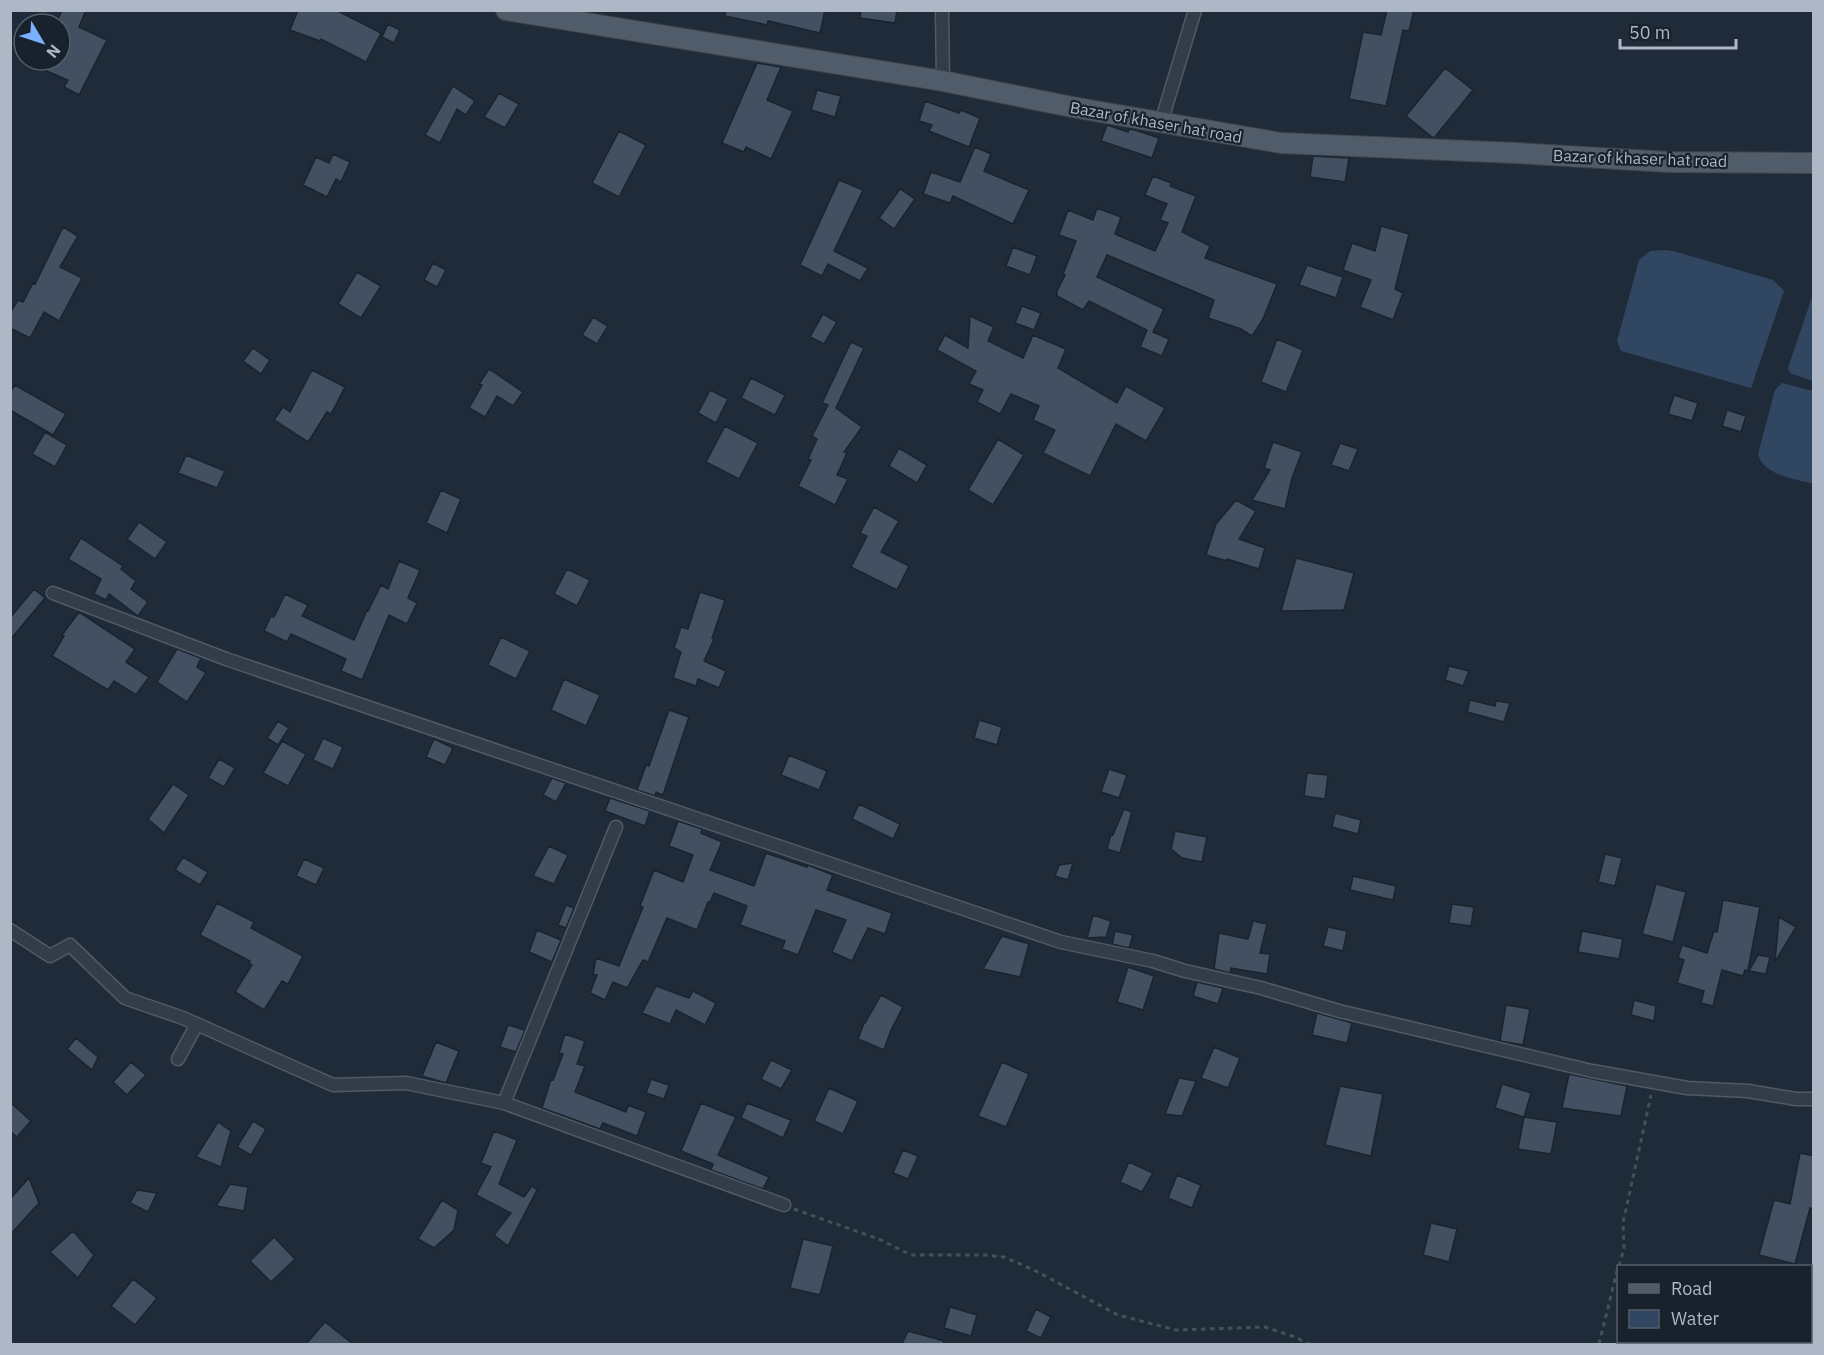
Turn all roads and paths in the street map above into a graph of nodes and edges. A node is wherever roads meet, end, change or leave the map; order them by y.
1 (506, 10) edge
2 (942, 10) edge
3 (1195, 10) edge
4 (943, 81) junction
5 (1161, 123) junction
6 (1814, 163) edge
7 (53, 592) dead end
8 (616, 827) dead end
9 (10, 930) edge
10 (197, 1024) junction
11 (178, 1059) dead end
12 (1654, 1082) junction
13 (1814, 1099) edge
14 (504, 1103) junction
15 (784, 1205) joint
16 (1620, 1265) edge
17 (1617, 1275) edge
18 (1309, 1344) edge
19 (1599, 1344) edge

1 - 4 main road, Bazar of khaser hat road
2 - 4 street
3 - 5 street
4 - 5 main road, Bazar of khaser hat road
5 - 6 main road, Bazar of khaser hat road
7 - 12 street
8 - 14 street
9 - 10 street
10 - 11 street
10 - 14 street
12 - 13 street
12 - 16 path
14 - 15 street
15 - 18 path
17 - 19 path

